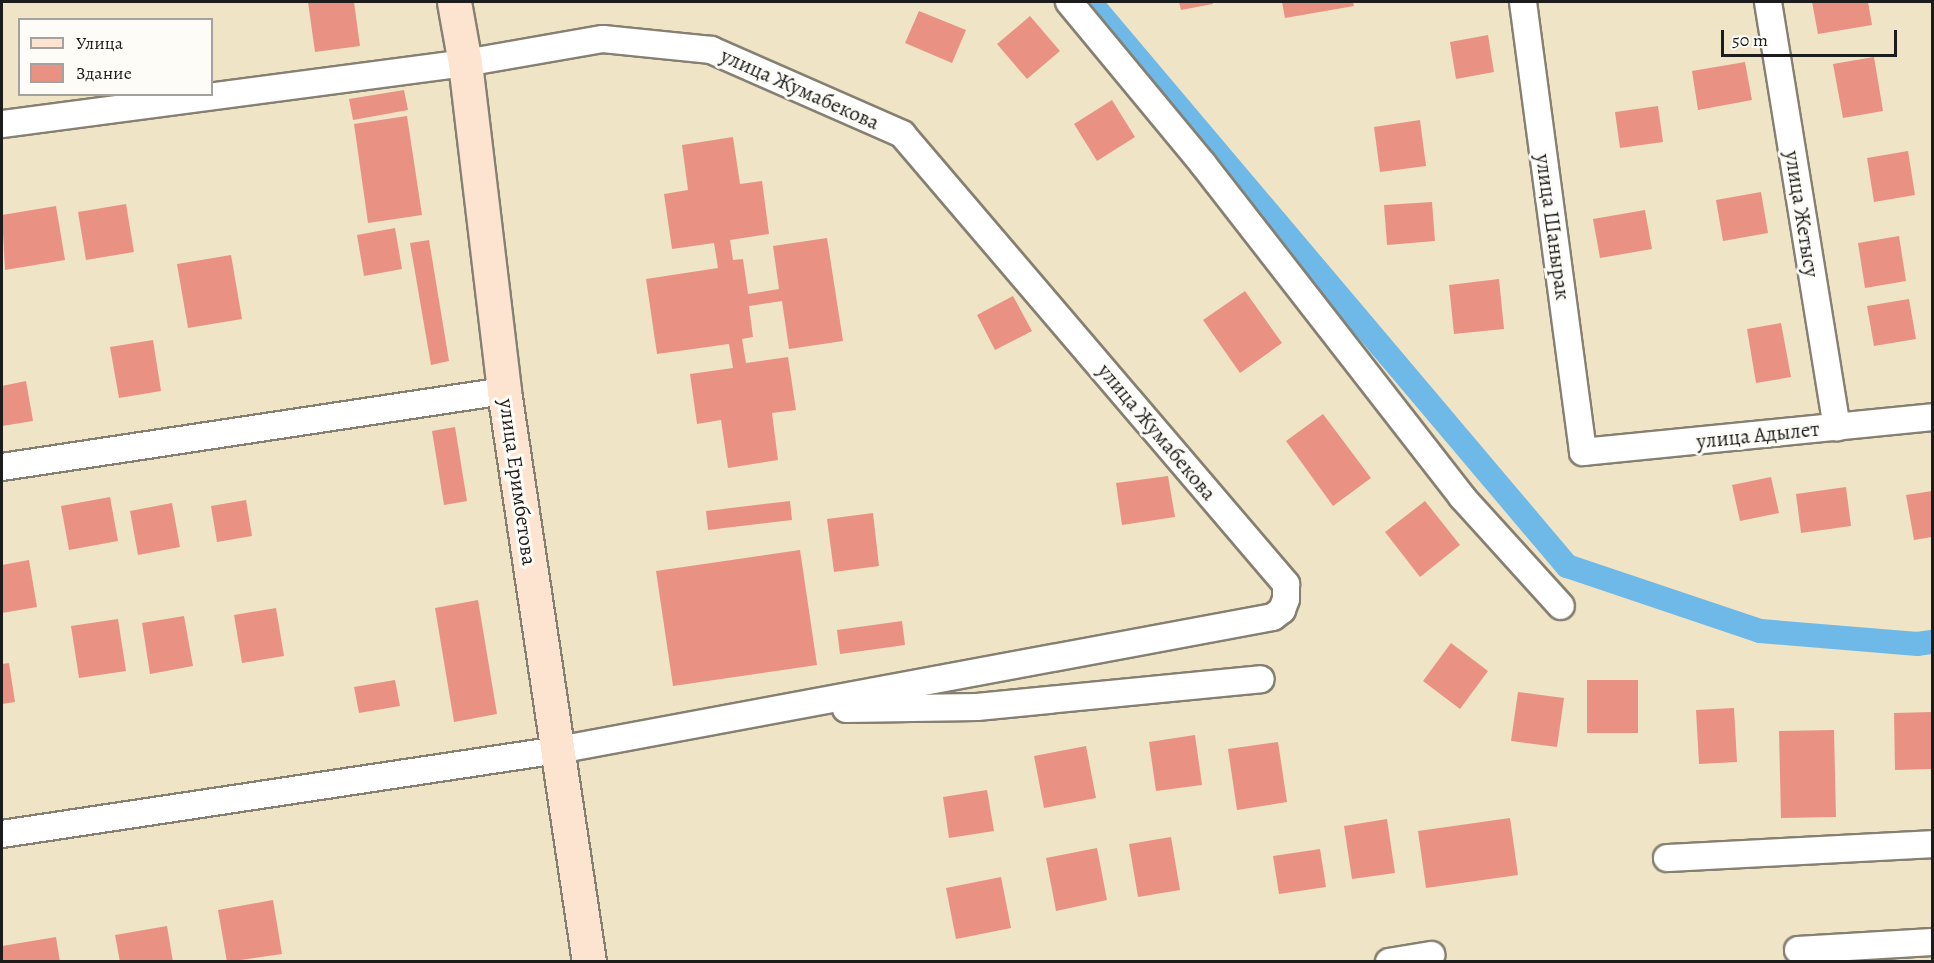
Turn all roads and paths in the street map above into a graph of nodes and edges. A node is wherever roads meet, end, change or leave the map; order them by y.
1 (454, 2) edge
2 (1069, 2) edge
3 (1523, 2) edge
4 (1768, 2) edge
5 (465, 63) junction
6 (2, 124) edge
7 (504, 391) junction
8 (1932, 417) edge
9 (1837, 427) junction
10 (1583, 452) joint
11 (2, 467) edge
12 (1561, 606) dead end
13 (1262, 679) dead end
14 (771, 711) junction
15 (558, 750) junction
16 (2, 834) edge
17 (1932, 844) edge
18 (1667, 858) dead end
19 (1932, 942) edge
20 (1798, 950) dead end
21 (1431, 955) dead end
22 (589, 962) edge
23 (1389, 962) edge

1 - 5 main road, улица Еримбетова
2 - 12 street
3 - 10 street, улица Шанырак
4 - 9 street, улица Жетысу
5 - 6 street, улица Жумабекова
5 - 7 main road, улица Еримбетова
5 - 14 street, улица Жумабекова
7 - 11 street
7 - 15 main road, улица Еримбетова
8 - 9 street, улица Адылет
9 - 10 street, улица Адылет
13 - 14 street
14 - 15 street
15 - 16 street
15 - 22 main road, улица Еримбетова
17 - 18 street
19 - 20 street
21 - 23 street

